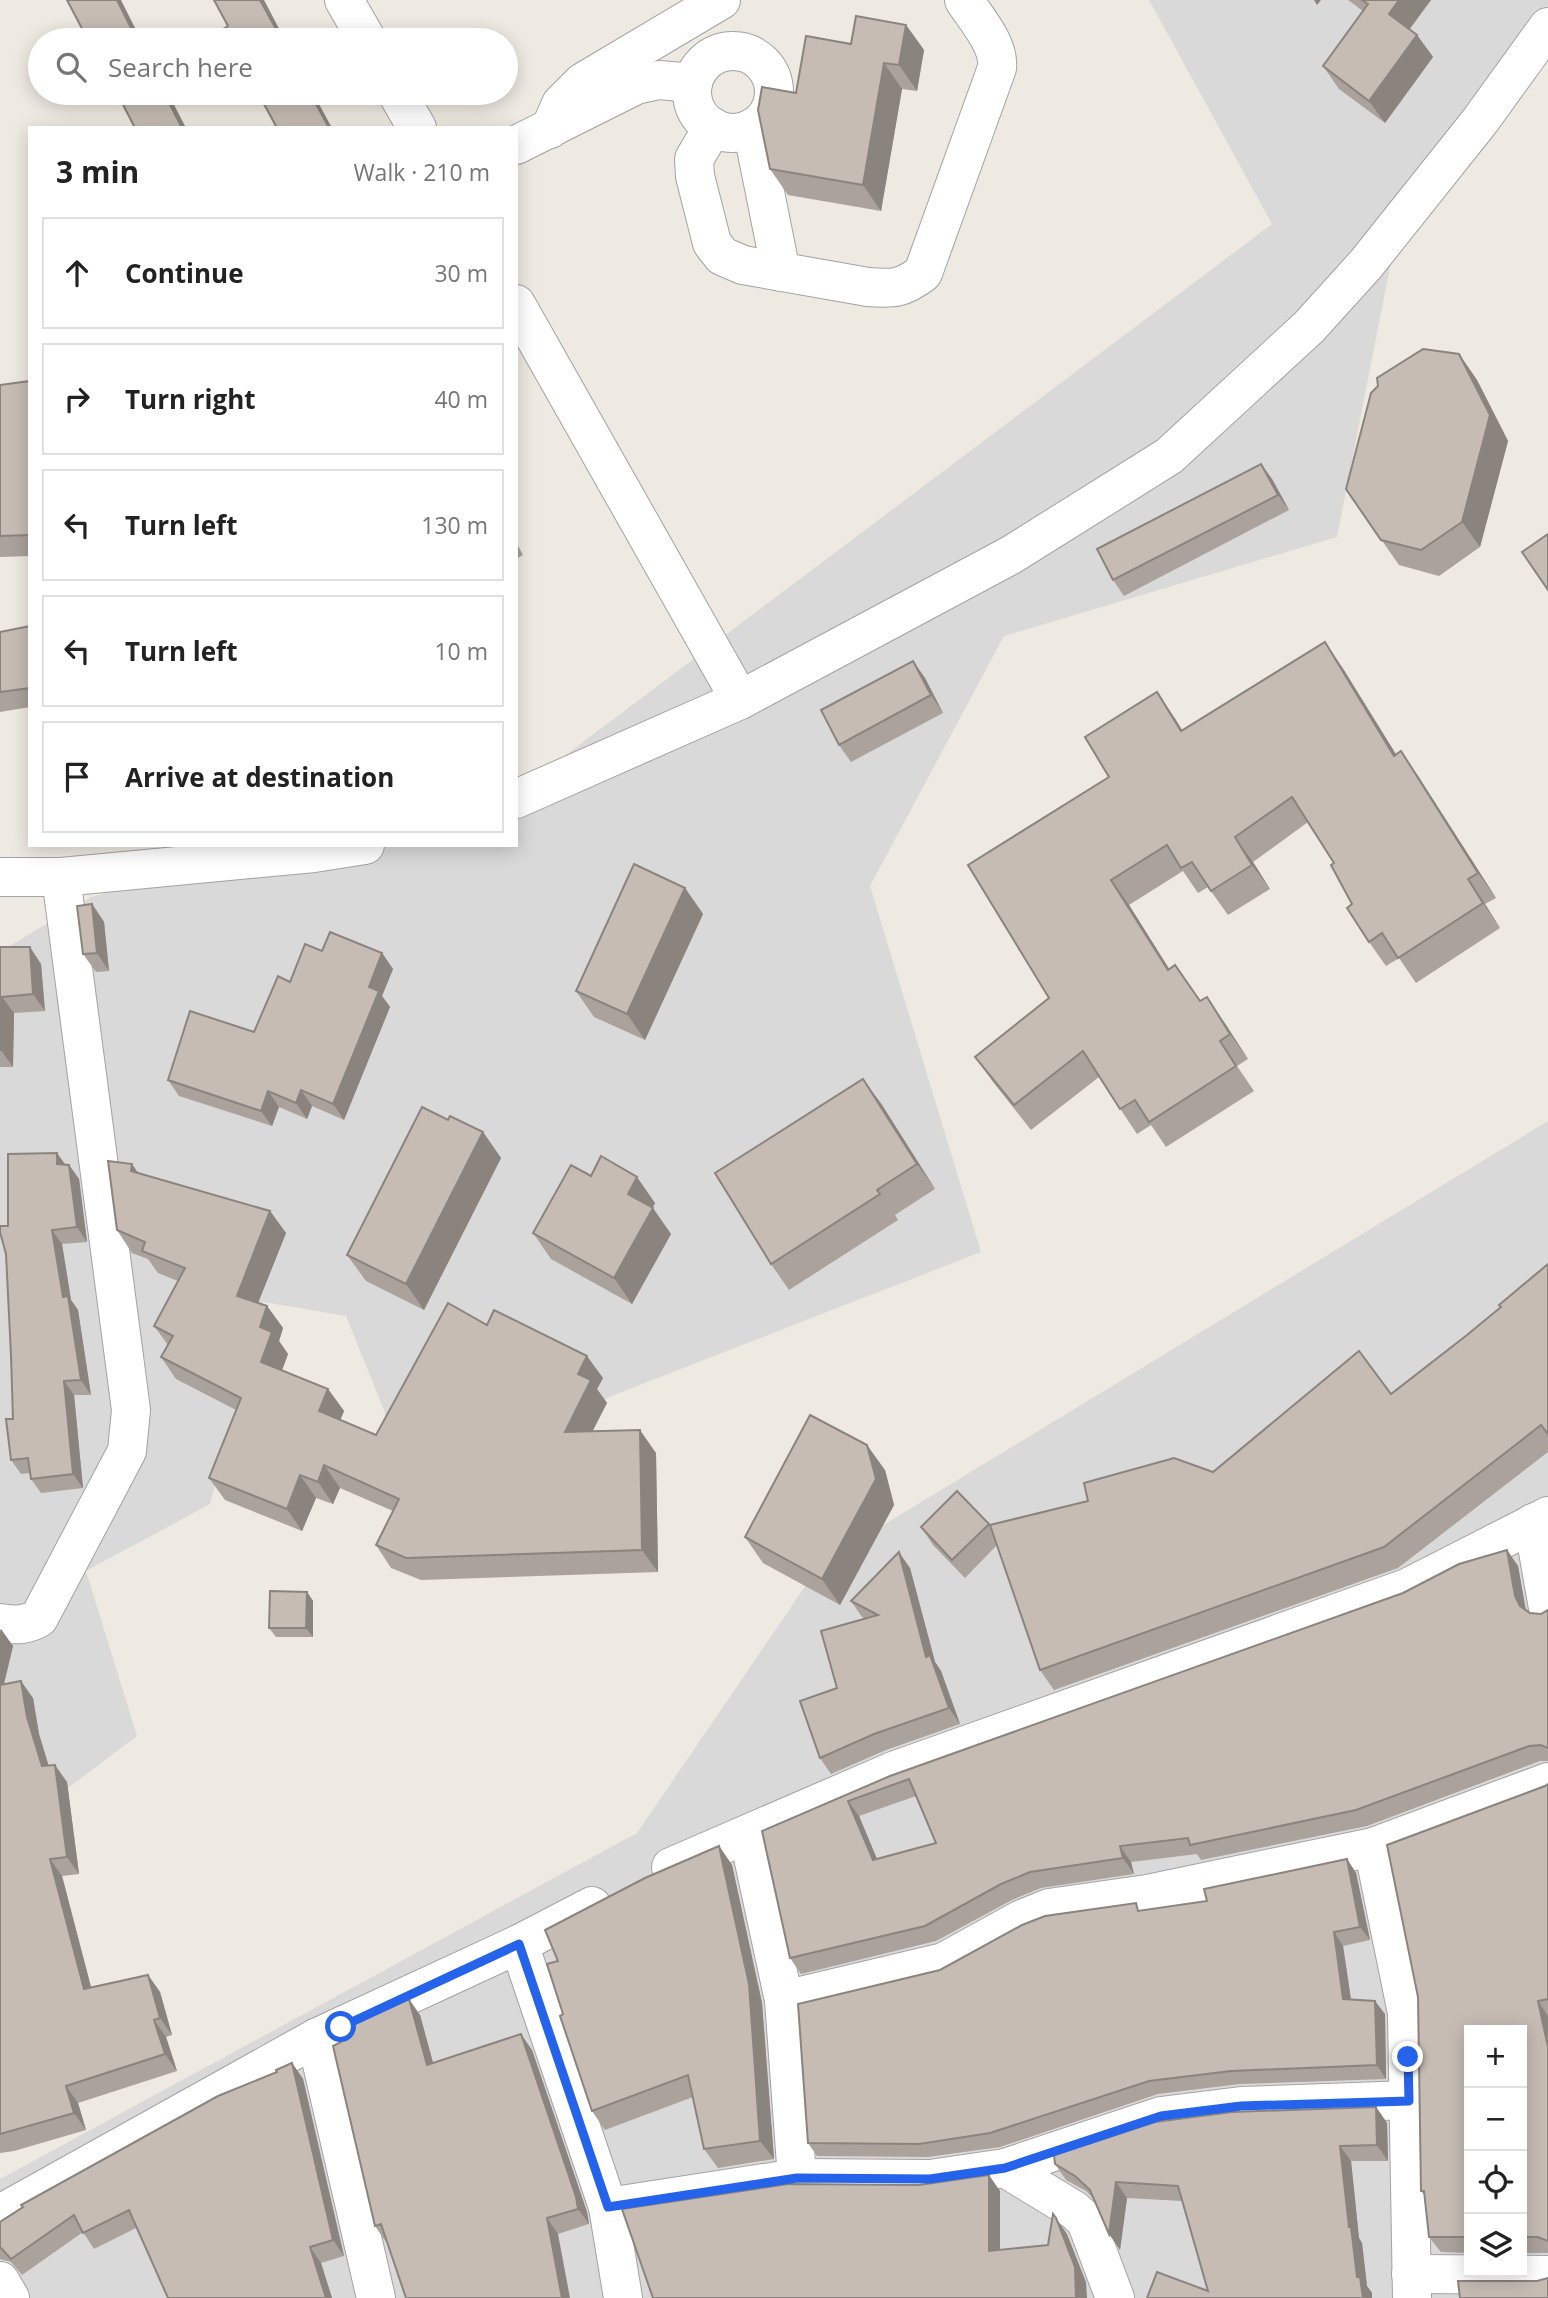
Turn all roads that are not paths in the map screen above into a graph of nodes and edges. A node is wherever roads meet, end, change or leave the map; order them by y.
1 (344, 0) edge
2 (721, 0) edge
3 (964, 0) edge
4 (1548, 27) edge
5 (360, 28) edge
6 (693, 83) junction
7 (404, 105) edge
8 (416, 126) edge
9 (713, 127) junction
10 (752, 128) junction
11 (533, 137) edge
12 (781, 272) junction
13 (518, 308) edge
14 (740, 700) junction
15 (518, 798) edge
16 (352, 847) edge
17 (0, 877) edge
18 (61, 877) junction
19 (1541, 1519) edge
20 (1548, 1608) edge
21 (0, 1623) edge
22 (1548, 1782) edge
23 (748, 1834) junction
24 (1373, 1847) junction
25 (519, 1944) junction
26 (784, 2000) junction
27 (316, 2038) junction
28 (1409, 2101) junction
29 (1005, 2168) junction
30 (797, 2178) junction
31 (608, 2207) junction
32 (0, 2214) edge
33 (1548, 2274) edge
34 (0, 2281) edge
35 (1412, 2286) edge
36 (10, 2298) edge
37 (376, 2298) edge
38 (623, 2298) edge
39 (1115, 2298) edge

1 - 5 street
2 - 11 street
3 - 12 street
4 - 14 street
6 - 9 street
6 - 10 street
6 - 11 street
7 - 8 street
9 - 10 street
9 - 12 street
10 - 12 street
13 - 14 street
14 - 15 street
16 - 18 street
17 - 18 street
18 - 21 street
19 - 20 street
19 - 23 street
22 - 24 street
23 - 25 street
23 - 26 street
24 - 26 street
24 - 28 street
25 - 27 street
25 - 31 street
26 - 30 street
27 - 32 street
27 - 37 street
28 - 29 street
28 - 35 street
29 - 30 street
29 - 39 street
30 - 31 street
31 - 38 street
33 - 35 street
34 - 36 street

